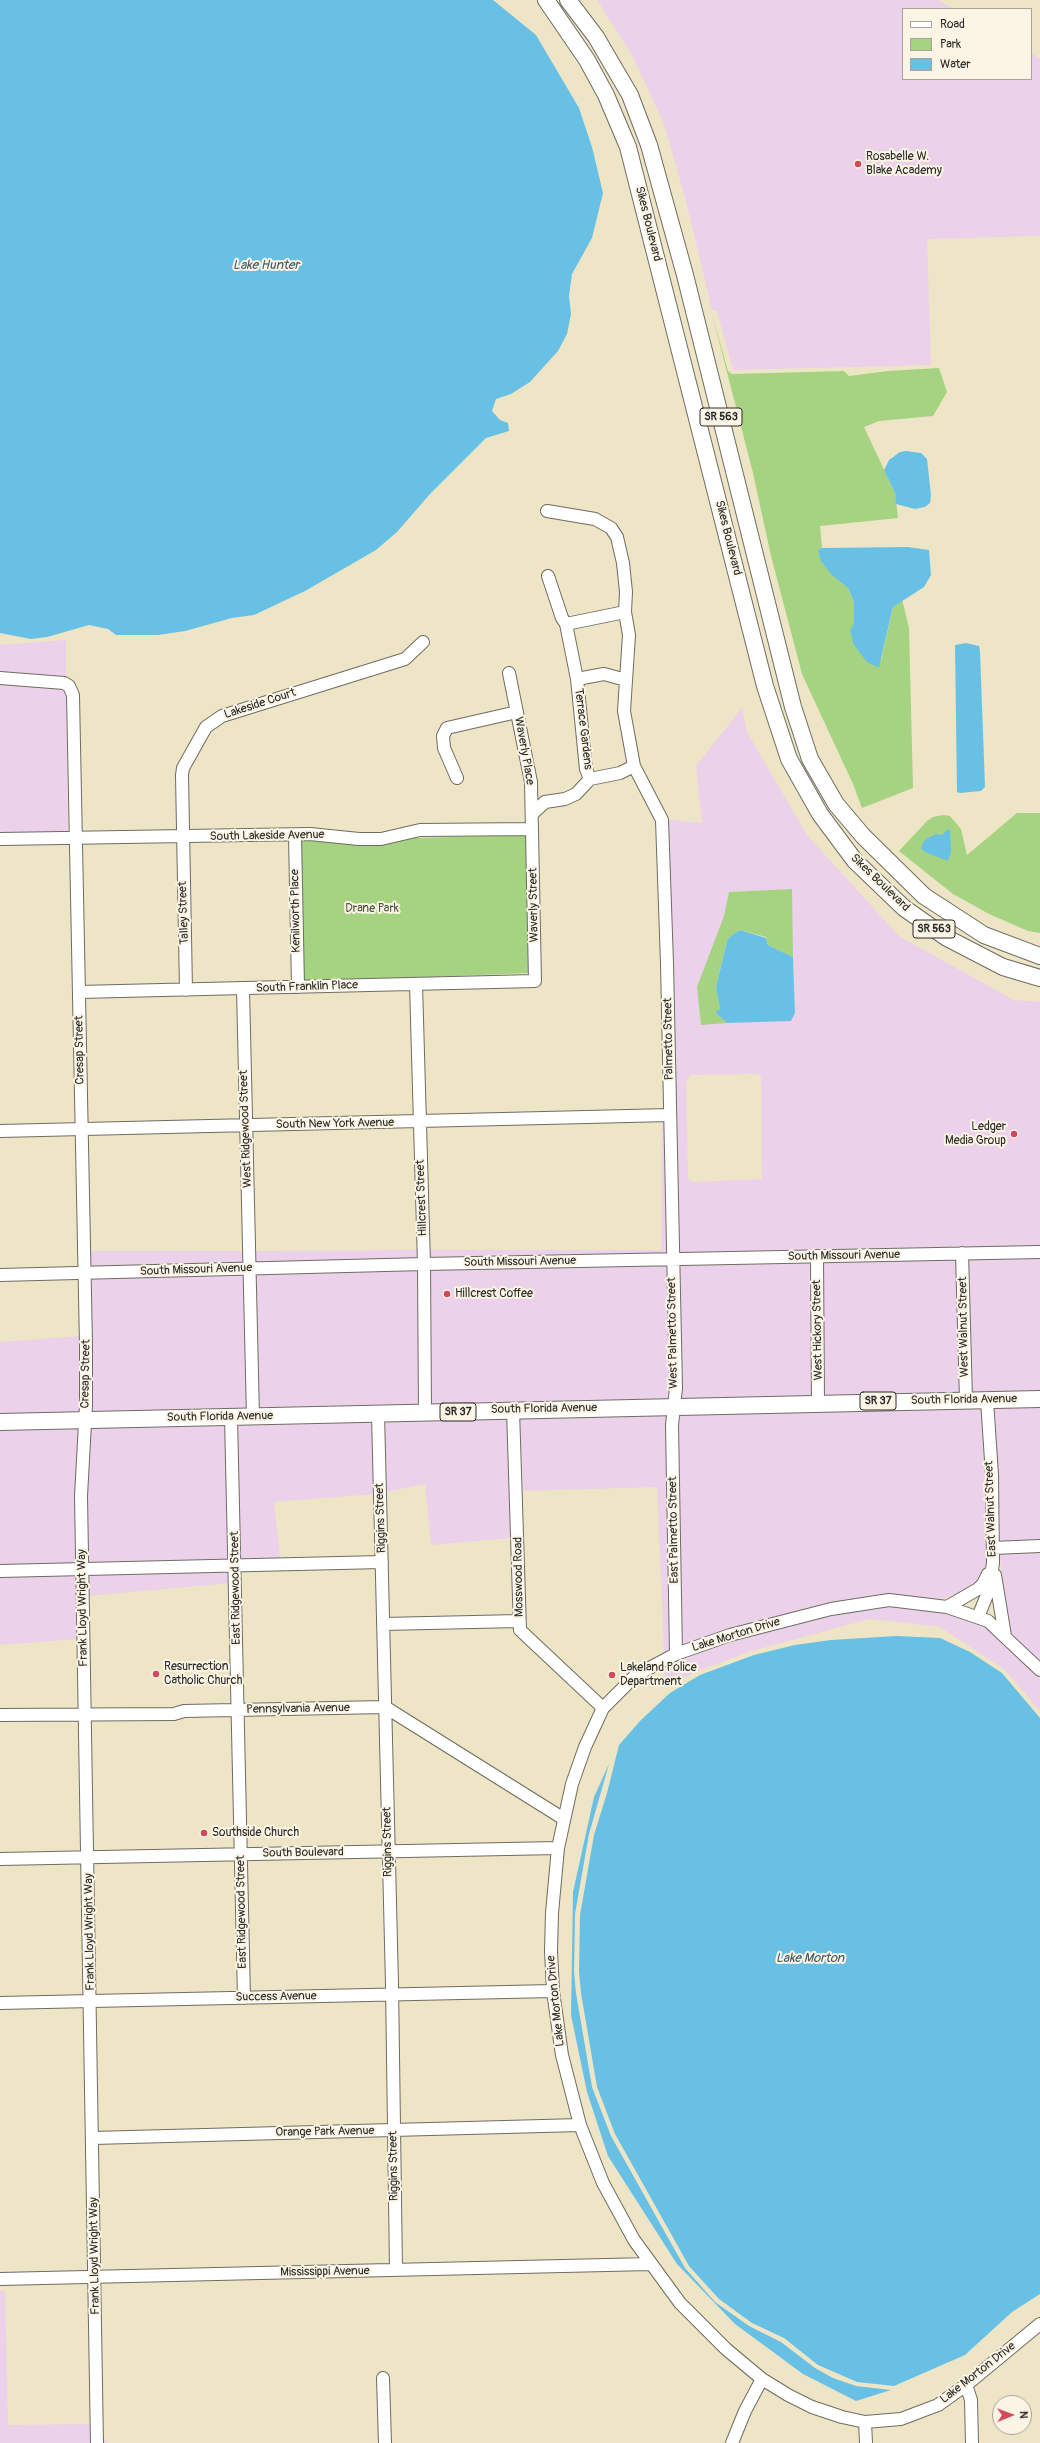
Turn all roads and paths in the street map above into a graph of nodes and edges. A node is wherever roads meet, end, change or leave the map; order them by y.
1 (568, 0) edge
2 (549, 1) edge
3 (547, 511) dead end
4 (548, 576) dead end
5 (624, 612) junction
6 (566, 624) junction
7 (423, 642) dead end
8 (509, 673) dead end
9 (0, 678) edge
10 (577, 679) junction
11 (626, 680) junction
12 (517, 712) junction
13 (634, 766) junction
14 (456, 778) dead end
15 (590, 779) junction
16 (808, 792) junction
17 (532, 814) junction
18 (532, 829) junction
19 (295, 836) junction
20 (182, 837) junction
21 (76, 838) junction
22 (0, 839) edge
23 (876, 850) junction
24 (861, 867) junction
25 (964, 924) junction
26 (1040, 956) edge
27 (1040, 978) edge
28 (535, 981) joint
29 (416, 984) junction
30 (298, 987) junction
31 (243, 989) junction
32 (186, 990) junction
33 (79, 992) junction
34 (670, 1115) junction
35 (419, 1122) junction
36 (246, 1126) junction
37 (82, 1130) junction
38 (0, 1131) edge
39 (1040, 1252) edge
40 (962, 1253) junction
41 (817, 1256) junction
42 (672, 1259) junction
43 (424, 1264) junction
44 (250, 1269) junction
45 (85, 1274) junction
46 (0, 1275) edge
47 (1040, 1399) edge
48 (966, 1400) junction
49 (987, 1400) junction
50 (818, 1403) junction
51 (672, 1406) junction
52 (513, 1410) junction
53 (425, 1413) junction
54 (378, 1414) junction
55 (231, 1417) junction
56 (253, 1417) junction
57 (84, 1420) junction
58 (0, 1422) edge
59 (1040, 1546) edge
60 (993, 1548) junction
61 (382, 1562) junction
62 (993, 1564) junction
63 (235, 1565) junction
64 (83, 1569) junction
65 (0, 1570) edge
66 (947, 1607) junction
67 (978, 1617) junction
68 (520, 1621) junction
69 (383, 1624) junction
70 (1005, 1636) junction
71 (676, 1654) junction
72 (1040, 1670) edge
73 (385, 1707) junction
74 (603, 1708) junction
75 (238, 1710) junction
76 (85, 1715) junction
77 (0, 1716) edge
78 (564, 1819) junction
79 (558, 1848) junction
80 (388, 1851) junction
81 (241, 1854) junction
82 (88, 1857) junction
83 (0, 1859) edge
84 (553, 1991) junction
85 (392, 1995) junction
86 (244, 1998) junction
87 (91, 2001) junction
88 (0, 2003) edge
89 (580, 2125) junction
90 (394, 2131) junction
91 (94, 2138) junction
92 (650, 2264) junction
93 (396, 2270) junction
94 (94, 2278) junction
95 (0, 2279) edge
96 (1040, 2324) edge
97 (383, 2378) dead end
98 (762, 2379) junction
99 (966, 2385) junction
100 (865, 2422) junction
101 (97, 2443) edge
102 (385, 2443) edge
103 (732, 2443) edge
104 (866, 2443) edge
105 (972, 2443) edge

1 - 23 main road, Sikes Boulevard / SR 563
2 - 16 main road, Sikes Boulevard / SR 563
3 - 5 street
4 - 6 street, Terrace Gardens
5 - 6 street
5 - 11 street
6 - 10 street, Terrace Gardens
7 - 20 street, Lakeside Court
8 - 12 street, Waverly Place
9 - 21 street, Cresap Street
10 - 11 street, Terrace Gardens
10 - 15 street, Terrace Gardens
11 - 13 street
12 - 14 street
12 - 17 street, Waverly Place
13 - 15 street, Terrace Gardens
13 - 34 street, Palmetto Street
15 - 17 street, Terrace Gardens
16 - 23 main road
16 - 24 main road, Sikes Boulevard / SR 563
17 - 18 street, Waverly Place
18 - 19 street, South Lakeside Avenue
18 - 28 street, Waverly Street
19 - 20 street, South Lakeside Avenue
19 - 30 street, Kenilworth Place
20 - 21 street, South Lakeside Avenue
20 - 32 street, Talley Street
21 - 22 street, South Lakeside Avenue
21 - 33 street, Cresap Street
23 - 25 main road, Sikes Boulevard / SR 563
24 - 25 main road
24 - 27 main road, Sikes Boulevard / SR 563
25 - 26 main road, Sikes Boulevard / SR 563
28 - 29 street, South Franklin Place
29 - 30 street, South Franklin Place
29 - 35 street, Hillcrest Street
30 - 31 street, South Franklin Place
31 - 32 street, South Franklin Place
31 - 36 street, West Ridgewood Street
32 - 33 street, South Franklin Place
33 - 37 street, Cresap Street
34 - 35 street, South New York Avenue
34 - 42 street, Palmetto Street
35 - 36 street, South New York Avenue
35 - 43 street, Hillcrest Street
36 - 37 street, South New York Avenue
36 - 44 street, West Ridgewood Street
37 - 38 street, South New York Avenue
37 - 45 street, Cresap Street
39 - 40 street, South Missouri Avenue
40 - 41 street, South Missouri Avenue
40 - 48 street, West Walnut Street
41 - 42 street, South Missouri Avenue
41 - 50 street, West Hickory Street
42 - 43 street, South Missouri Avenue
42 - 51 street, West Palmetto Street
43 - 44 street, South Missouri Avenue
43 - 53 street, Hillcrest Street
44 - 45 street, South Missouri Avenue
44 - 56 street, West Ridgewood Street
45 - 46 street, South Missouri Avenue
45 - 57 street, Cresap Street
47 - 49 main road, South Florida Avenue / SR 37
48 - 49 main road, South Florida Avenue / SR 37
48 - 50 main road, South Florida Avenue / SR 37
49 - 60 street, East Walnut Street
50 - 51 main road, South Florida Avenue / SR 37
51 - 52 main road, South Florida Avenue / SR 37
51 - 71 street, East Palmetto Street
52 - 53 main road, South Florida Avenue / SR 37
52 - 68 street, Mosswood Road
53 - 54 main road, South Florida Avenue / SR 37
54 - 56 main road, South Florida Avenue / SR 37
54 - 61 street, Riggins Street
55 - 56 main road, South Florida Avenue / SR 37
55 - 57 main road, South Florida Avenue / SR 37
55 - 63 street, East Ridgewood Street
57 - 58 main road, South Florida Avenue / SR 37
57 - 64 street, Frank Lloyd Wright Way
59 - 60 street
60 - 62 street, East Walnut Street
61 - 63 street
61 - 69 street, Riggins Street
62 - 66 street
62 - 67 street, East Walnut Street
62 - 70 street
63 - 64 street
63 - 75 street, East Ridgewood Street
64 - 65 street
64 - 76 street, Frank Lloyd Wright Way
66 - 67 street, Lake Morton Drive
66 - 71 street, Lake Morton Drive
67 - 70 street, Lake Morton Drive
68 - 69 street
68 - 74 street, Mosswood Road
69 - 73 street, Riggins Street
70 - 72 street, Lake Morton Drive
71 - 74 street, Lake Morton Drive
73 - 75 street, Pennsylvania Avenue
73 - 78 street
73 - 80 street, Riggins Street
74 - 78 street, Lake Morton Drive
75 - 76 street, Pennsylvania Avenue
75 - 81 street, East Ridgewood Street
76 - 77 street, Pennsylvania Avenue
76 - 82 street, Frank Lloyd Wright Way
78 - 79 street, Lake Morton Drive
79 - 80 street, South Boulevard
79 - 84 street, Lake Morton Drive
80 - 81 street, South Boulevard
80 - 85 street, Riggins Street
81 - 82 street, South Boulevard
81 - 86 street, East Ridgewood Street
82 - 83 street, South Boulevard
82 - 87 street, Frank Lloyd Wright Way
84 - 85 street, Success Avenue
84 - 89 street, Lake Morton Drive
85 - 86 street, Success Avenue
85 - 90 street, Riggins Street
86 - 87 street, Success Avenue
87 - 88 street, Success Avenue
87 - 91 street, Frank Lloyd Wright Way
89 - 90 street, Orange Park Avenue
89 - 92 street, Lake Morton Drive
90 - 91 street, Orange Park Avenue
90 - 93 street, Riggins Street
91 - 94 street, Frank Lloyd Wright Way
92 - 93 street, Mississippi Avenue
92 - 98 street, Lake Morton Drive
93 - 94 street, Mississippi Avenue
94 - 95 street, Mississippi Avenue
94 - 101 street, Frank Lloyd Wright Way
96 - 99 street, Lake Morton Drive
97 - 102 street
98 - 100 street, Lake Morton Drive
98 - 103 street
99 - 100 street, Lake Morton Drive
99 - 105 street
100 - 104 street

